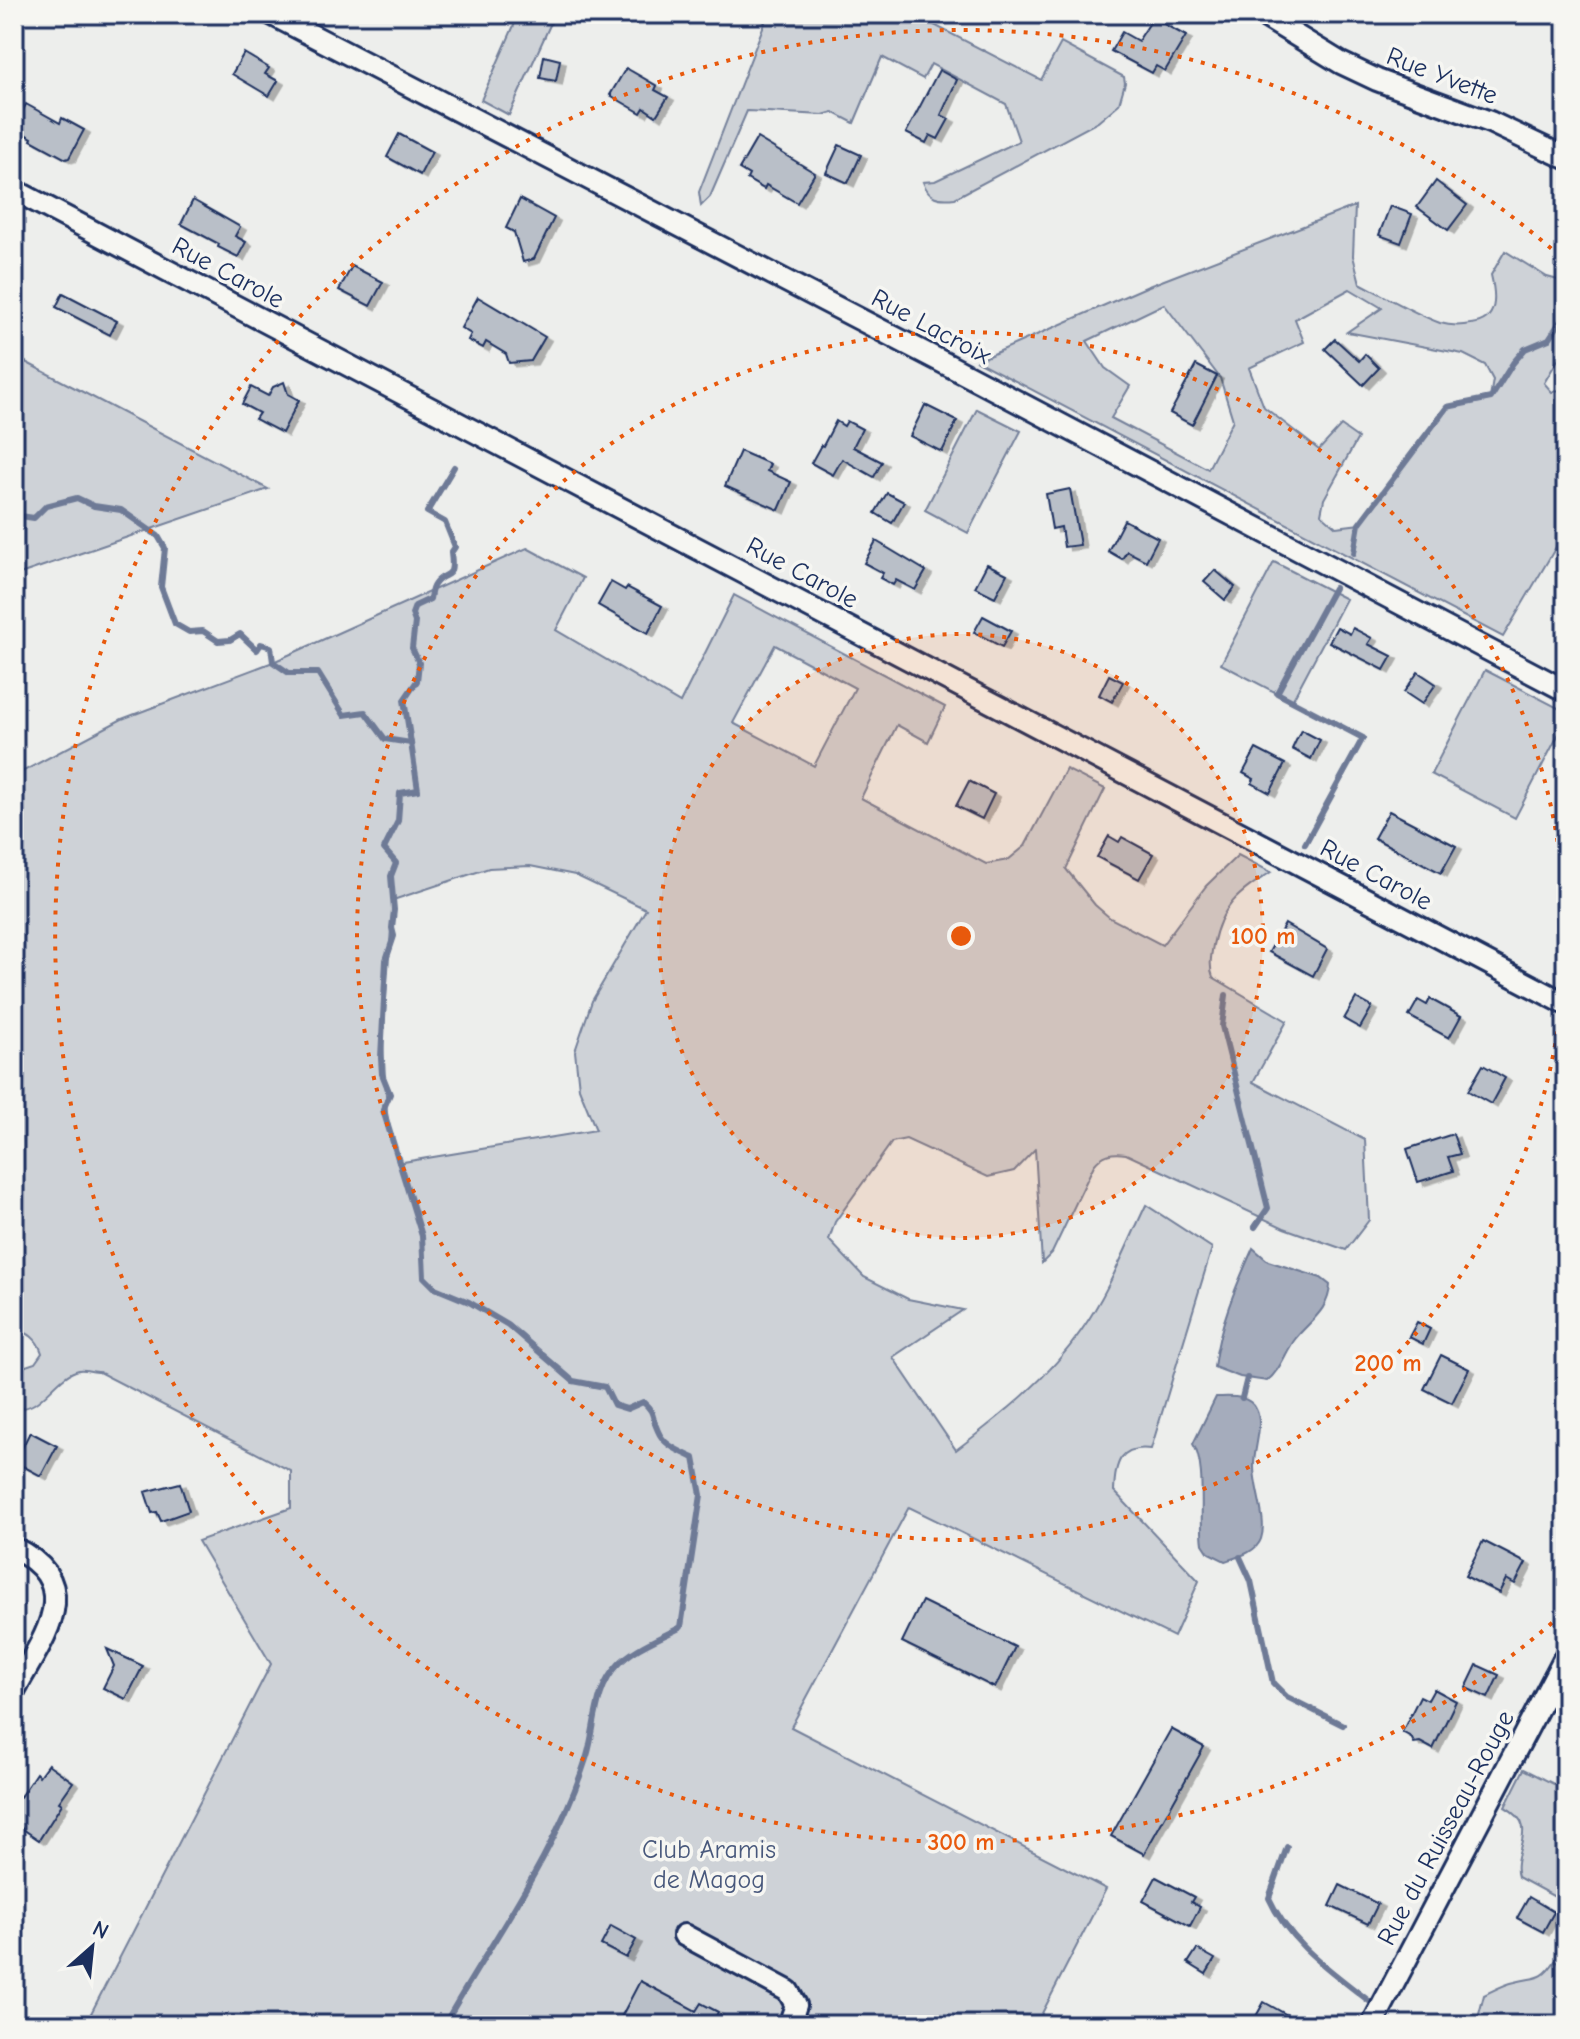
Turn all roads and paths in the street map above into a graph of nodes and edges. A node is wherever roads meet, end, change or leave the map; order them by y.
1 (271, 14) edge
2 (1261, 14) edge
3 (1566, 158) edge
4 (14, 190) edge
5 (1566, 691) edge
6 (1566, 1004) edge
7 (14, 1548) edge
8 (1566, 1655) edge
9 (14, 1691) edge
10 (684, 1935) dead end
11 (789, 2025) edge
12 (1372, 2025) edge

1 - 5 street, Rue Lacroix
2 - 3 street, Rue Yvette
4 - 6 street, Rue Carole
7 - 9 street
8 - 12 street, Rue du Ruisseau-Rouge
10 - 11 street

